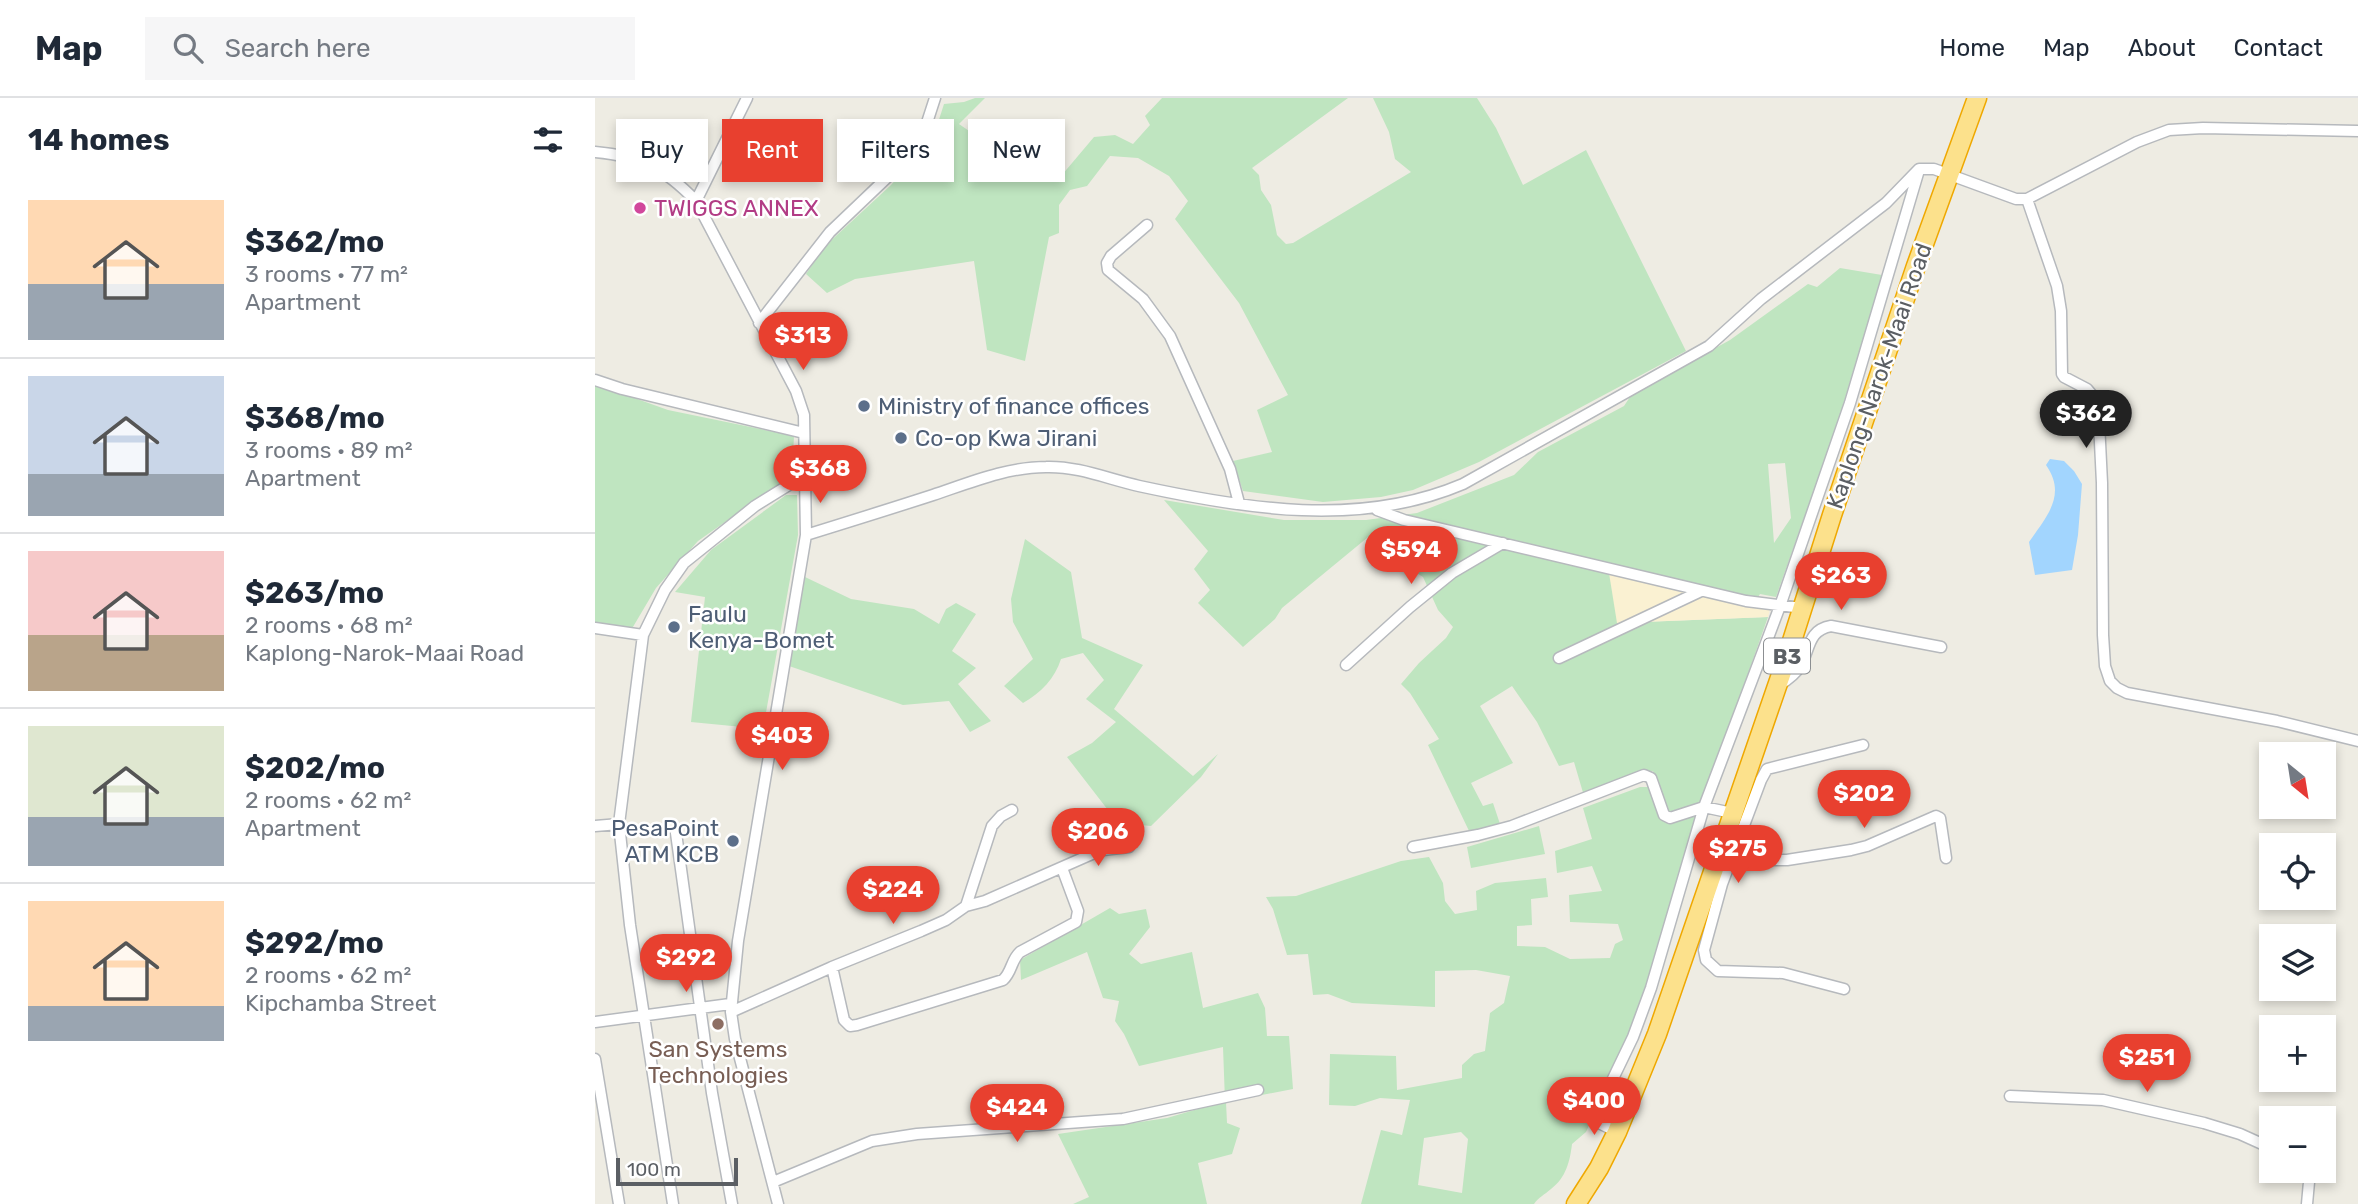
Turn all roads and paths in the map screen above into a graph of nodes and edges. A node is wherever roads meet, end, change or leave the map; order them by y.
1 (747, 98) edge
2 (935, 98) edge
3 (1977, 98) edge
4 (2358, 131) edge
5 (595, 152) edge
6 (1919, 169) junction
7 (1948, 174) junction
8 (2027, 199) junction
9 (696, 201) junction
10 (1147, 225) dead end
11 (759, 323) junction
12 (595, 380) edge
13 (1850, 403) junction
14 (1868, 411) junction
15 (804, 433) junction
16 (804, 475) junction
17 (1239, 503) junction
18 (1373, 509) junction
19 (806, 534) junction
20 (1503, 543) junction
21 (1702, 591) junction
22 (1780, 606) junction
23 (1803, 608) junction
24 (595, 628) edge
25 (643, 635) junction
26 (1941, 647) dead end
27 (1559, 658) dead end
28 (1346, 665) dead end
29 (1776, 687) junction
30 (2358, 741) edge
31 (1863, 745) dead end
32 (1704, 807) junction
33 (1011, 810) dead end
34 (1732, 813) junction
35 (618, 824) junction
36 (595, 826) edge
37 (676, 833) dead end
38 (1129, 847) dead end
39 (1413, 847) dead end
40 (1727, 849) junction
41 (1946, 858) dead end
42 (1062, 868) junction
43 (966, 906) junction
44 (832, 967) junction
45 (1844, 989) dead end
46 (701, 1008) junction
47 (731, 1008) junction
48 (645, 1014) junction
49 (595, 1021) edge
50 (595, 1059) edge
51 (1622, 1061) junction
52 (1644, 1068) junction
53 (1258, 1090) dead end
54 (2010, 1096) dead end
55 (1617, 1132) junction
56 (2259, 1143) edge
57 (773, 1182) junction
58 (2309, 1183) edge
59 (619, 1204) edge
60 (673, 1204) edge
61 (732, 1204) edge
62 (778, 1204) edge
63 (1576, 1204) edge
64 (2307, 1204) edge

1 - 9 street
2 - 11 street
3 - 7 highway, Kaplong-Narok-Maai Road / B3
4 - 8 street
5 - 9 street
6 - 7 street
6 - 13 street
6 - 18 street
7 - 8 street
7 - 14 highway, Kaplong-Narok-Maai Road / B3
8 - 30 street
9 - 11 street
10 - 17 street
11 - 15 street
12 - 15 street
13 - 14 street
13 - 22 street
14 - 23 highway, Kaplong-Narok-Maai Road / B3
15 - 16 street
16 - 19 street
16 - 25 street
17 - 18 street
17 - 19 street
18 - 20 street
19 - 47 street
20 - 21 street
20 - 28 street
21 - 22 street
21 - 27 street
22 - 23 street
22 - 32 street
23 - 29 highway, Kaplong-Narok-Maai Road / B3
24 - 25 street
25 - 35 street
26 - 29 street
29 - 34 highway, Kaplong-Narok-Maai Road / B3
31 - 40 street
32 - 34 street
32 - 39 street
32 - 51 street
33 - 43 street
34 - 40 highway, Kaplong-Narok-Maai Road / B3
35 - 36 street
35 - 48 street
37 - 46 street
38 - 42 street
40 - 41 street
40 - 45 street
40 - 52 highway, Kaplong-Narok-Maai Road / B3
42 - 43 street
42 - 44 street
43 - 44 street
44 - 47 street
46 - 47 street
46 - 48 street
46 - 61 street
47 - 57 street
48 - 49 street
48 - 60 street
50 - 59 street
51 - 52 street
51 - 55 street
52 - 55 highway, Kaplong-Narok-Maai Road / B3
53 - 57 street
54 - 56 street
55 - 63 highway, Kaplong-Narok-Maai Road / B3
57 - 62 street
58 - 64 street

